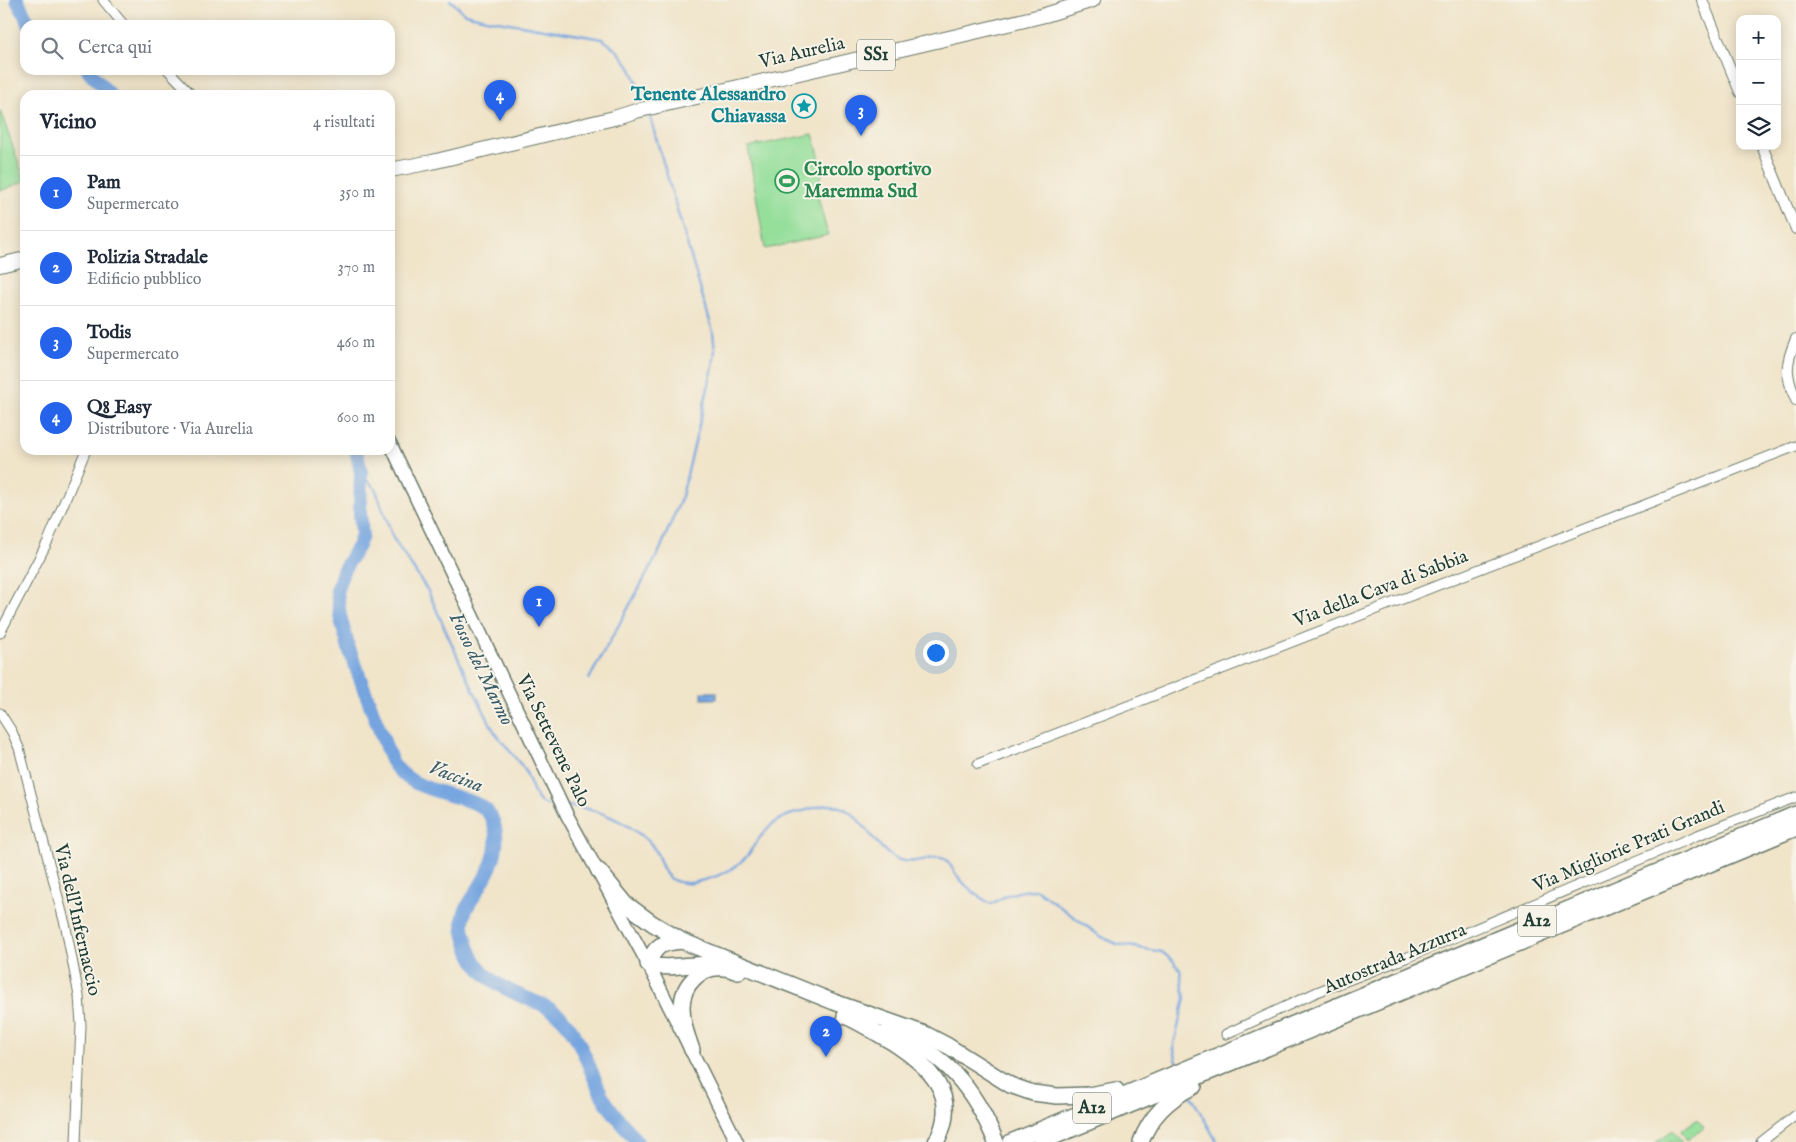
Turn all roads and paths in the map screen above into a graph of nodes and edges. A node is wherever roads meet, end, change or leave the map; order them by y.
1 (102, 0) edge
2 (1093, 0) edge
3 (1702, 0) edge
4 (120, 20) edge
5 (173, 75) edge
6 (1736, 82) edge
7 (187, 90) edge
8 (1764, 150) edge
9 (395, 169) edge
10 (1796, 229) edge
11 (20, 260) edge
12 (0, 265) edge
13 (1796, 339) edge
14 (1796, 400) edge
15 (1796, 446) edge
16 (395, 454) edge
17 (84, 455) edge
18 (0, 633) edge
19 (0, 713) edge
20 (978, 764) dead end
21 (1796, 797) edge
22 (1796, 814) edge
23 (1796, 828) edge
24 (599, 871) junction
25 (682, 941) junction
26 (648, 964) junction
27 (725, 968) junction
28 (880, 1019) junction
29 (861, 1023) junction
30 (1226, 1034) dead end
31 (1280, 1035) junction
32 (692, 1050) junction
33 (1183, 1077) junction
34 (1796, 1115) edge
35 (1000, 1140) edge
36 (76, 1142) edge
37 (737, 1142) edge
38 (936, 1142) edge
39 (1041, 1142) edge
40 (1141, 1142) edge
41 (1761, 1142) edge

1 - 4 street
2 - 9 main road, Via Aurelia / SS1
3 - 6 street
5 - 7 street
8 - 10 street
11 - 12 main road
13 - 14 street
15 - 20 street, Via della Cava di Sabbia
16 - 24 main road, Via Settevene Palo
17 - 18 street
19 - 36 street, Via dell'Infernaccio
21 - 30 street, Via Migliorie Prati Grandi
22 - 31 highway, Autostrada Azzurra / A12
23 - 31 highway, Autostrada Azzurra / A12
24 - 25 highway
24 - 26 main road, Via Settevene Palo
25 - 26 highway
25 - 28 highway
26 - 27 highway
26 - 32 main road, Via Settevene Palo
27 - 29 highway
27 - 32 highway
28 - 33 highway
28 - 35 highway
29 - 35 highway
29 - 38 highway
31 - 33 highway
31 - 33 highway
32 - 37 main road, Via Settevene Palo
33 - 35 highway, A12
33 - 39 highway, A12
33 - 40 highway
34 - 41 street

